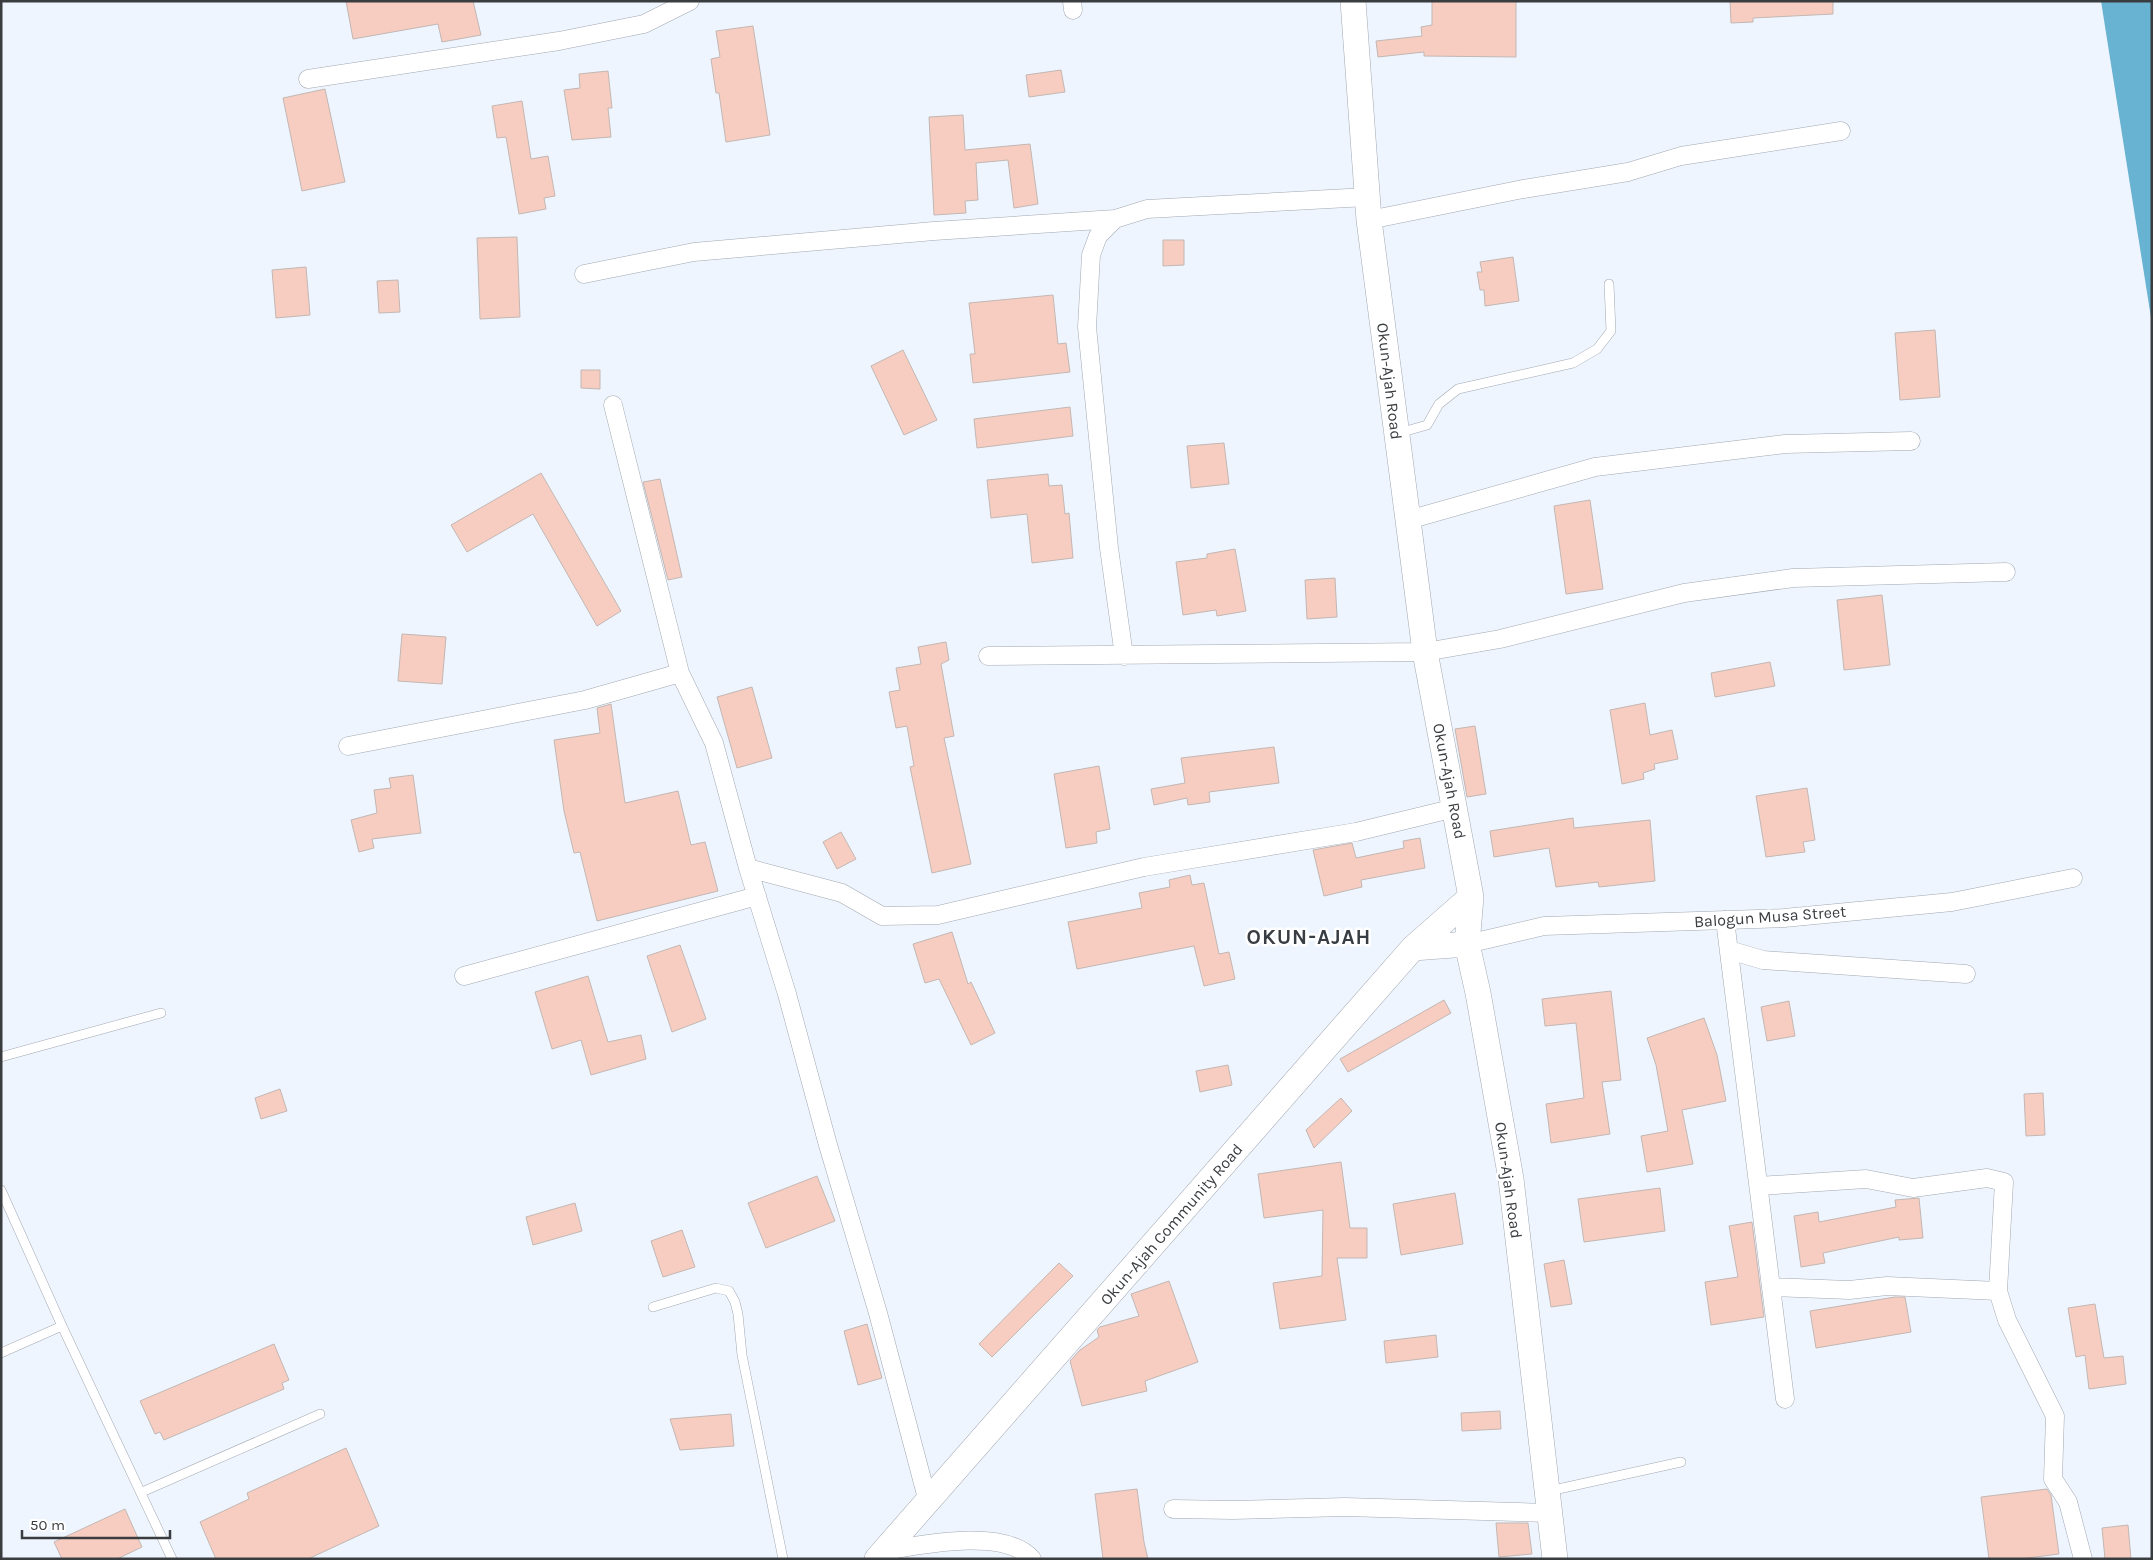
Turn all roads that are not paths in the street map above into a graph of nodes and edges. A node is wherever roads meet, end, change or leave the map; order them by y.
1 (690, 1) edge
2 (1352, 1) edge
3 (308, 80) dead end
4 (1841, 131) dead end
5 (1368, 209) junction
6 (1115, 219) junction
7 (584, 274) dead end
8 (1609, 284) dead end
9 (613, 405) dead end
10 (1397, 434) junction
11 (1911, 441) dead end
12 (1408, 520) junction
13 (2006, 572) dead end
14 (1425, 652) junction
15 (988, 656) dead end
16 (1124, 656) junction
17 (680, 673) junction
18 (348, 746) dead end
19 (1455, 808) junction
20 (748, 868) junction
21 (2073, 878) dead end
22 (757, 896) junction
23 (1471, 896) junction
24 (1725, 920) junction
25 (1467, 944) junction
26 (1413, 948) junction
27 (1729, 950) junction
28 (1966, 974) dead end
29 (464, 976) dead end
30 (161, 1014) dead end
31 (1, 1057) edge
32 (1758, 1186) junction
33 (1, 1190) edge
34 (1771, 1288) junction
35 (1998, 1291) junction
36 (653, 1307) dead end
37 (62, 1326) junction
38 (1, 1354) edge
39 (1785, 1399) dead end
40 (320, 1414) dead end
41 (1681, 1462) dead end
42 (142, 1492) junction
43 (928, 1502) junction
44 (1548, 1502) junction
45 (1173, 1509) dead end
46 (881, 1555) edge
47 (172, 1559) edge
48 (783, 1559) edge
49 (1032, 1559) edge
50 (1554, 1559) edge
51 (2083, 1559) edge

1 - 3 street
2 - 5 street, Okun-Ajah Road
4 - 5 street
5 - 6 street
5 - 10 street, Okun-Ajah Road
6 - 7 street
6 - 16 street
8 - 10 lane
9 - 17 street
10 - 12 street, Okun-Ajah Road
11 - 12 street
12 - 14 street, Okun-Ajah Road
13 - 14 street
14 - 16 street
14 - 19 street, Okun-Ajah Road
15 - 16 street
17 - 18 street
17 - 20 street
19 - 20 street
19 - 23 street, Okun-Ajah Road
20 - 22 street
21 - 24 street, Balogun Musa Street
22 - 29 street
22 - 43 street
23 - 25 street, Okun-Ajah Road
23 - 26 street, Okun-Ajah Community Road
24 - 25 street, Balogun Musa Street
24 - 27 street
25 - 26 street
25 - 44 street, Okun-Ajah Road
26 - 43 street, Okun-Ajah Community Road
27 - 28 street
27 - 32 street
30 - 31 lane
32 - 34 street
32 - 35 street
33 - 37 lane
34 - 35 street
34 - 39 street
35 - 51 street
36 - 48 lane
37 - 38 lane
37 - 42 lane
40 - 42 lane
41 - 44 lane
42 - 47 lane
43 - 46 street, Okun-Ajah Community Road
44 - 45 street
44 - 50 street, Okun-Ajah Road
46 - 49 street

